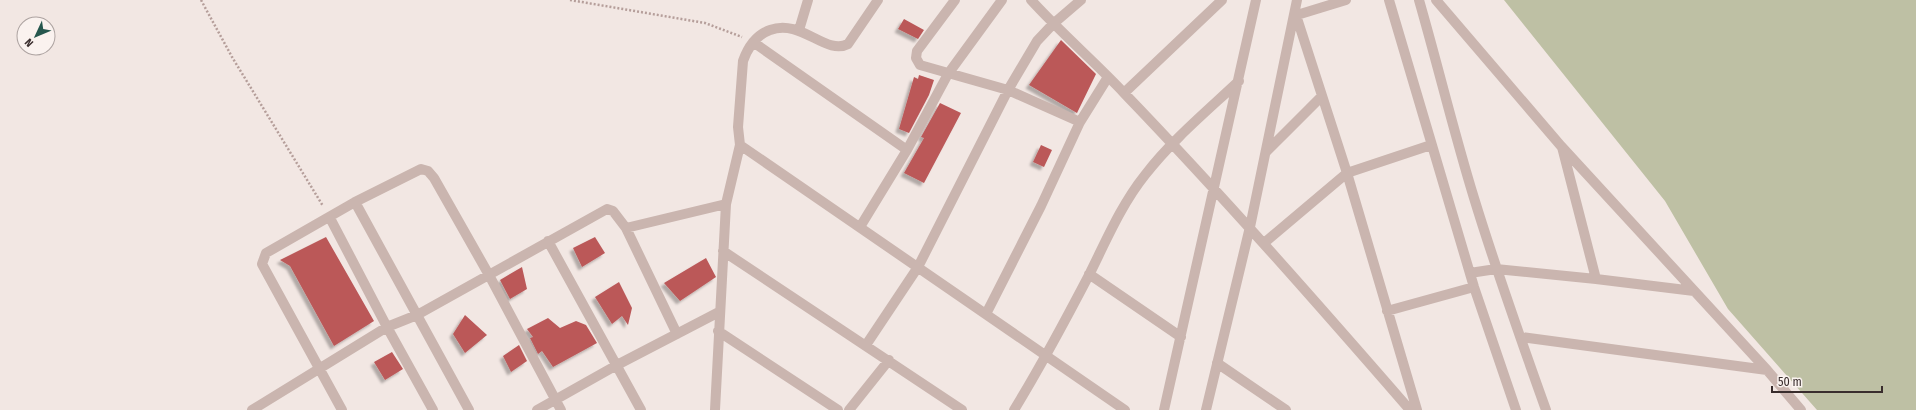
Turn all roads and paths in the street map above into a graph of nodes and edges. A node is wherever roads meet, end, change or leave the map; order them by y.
1 (202, 0) edge
2 (570, 0) edge
3 (808, 0) edge
4 (878, 0) edge
5 (954, 0) edge
6 (1002, 0) edge
7 (1031, 0) edge
8 (1081, 0) edge
9 (1222, 0) edge
10 (1256, 0) edge
11 (1297, 0) edge
12 (1346, 0) edge
13 (1389, 0) edge
14 (1419, 0) edge
15 (1429, 0) edge
16 (1436, 0) edge
17 (1296, 13) junction
18 (1423, 14) junction
19 (1053, 24) junction
20 (799, 30) junction
21 (753, 42) junction
22 (948, 74) junction
23 (1108, 77) junction
24 (1239, 81) junction
25 (1008, 90) junction
26 (1124, 93) junction
27 (1322, 96) junction
28 (1080, 122) junction
29 (1172, 144) junction
30 (740, 145) junction
31 (1431, 145) junction
32 (1561, 146) junction
33 (907, 150) junction
34 (1266, 152) junction
35 (1346, 173) junction
36 (1214, 190) junction
37 (355, 202) junction
38 (726, 204) junction
39 (330, 218) junction
40 (860, 227) junction
41 (626, 228) junction
42 (1250, 228) junction
43 (548, 241) junction
44 (1264, 243) junction
45 (723, 251) junction
46 (918, 267) junction
47 (1496, 269) junction
48 (1470, 273) junction
49 (1089, 274) junction
50 (490, 275) junction
51 (1596, 279) junction
52 (1474, 287) junction
53 (1694, 292) junction
54 (1388, 311) junction
55 (719, 312) junction
56 (986, 314) junction
57 (417, 315) junction
58 (387, 327) junction
59 (718, 332) junction
60 (677, 334) junction
61 (1181, 337) junction
62 (1521, 338) junction
63 (866, 345) junction
64 (1047, 356) junction
65 (889, 360) junction
66 (1217, 363) junction
67 (616, 365) junction
68 (319, 369) junction
69 (1767, 370) junction
70 (555, 400) junction
71 (252, 410) edge
72 (342, 410) edge
73 (433, 410) edge
74 (469, 410) edge
75 (537, 410) edge
76 (561, 410) edge
77 (641, 410) edge
78 (715, 410) edge
79 (838, 410) edge
80 (849, 410) edge
81 (962, 410) edge
82 (1014, 410) edge
83 (1125, 410) edge
84 (1164, 410) edge
85 (1206, 410) edge
86 (1286, 410) edge
87 (1410, 410) edge
88 (1417, 410) edge
89 (1516, 410) edge
90 (1546, 410) edge
91 (1801, 410) edge

1 - 39 path
2 - 21 path
3 - 20 street
4 - 20 street
5 - 22 street
6 - 22 street
7 - 19 street
8 - 19 street
9 - 26 street
10 - 24 street
11 - 17 street
12 - 17 street
13 - 31 street
14 - 18 street
15 - 18 street
16 - 32 street
17 - 27 street
17 - 34 street
18 - 47 street
19 - 23 street
19 - 25 street
20 - 21 street
21 - 30 street
21 - 33 street
22 - 25 street
22 - 33 street
23 - 26 street
23 - 28 street
24 - 29 street
24 - 36 street
25 - 28 street
25 - 46 street
26 - 29 street
27 - 34 street
27 - 35 street
28 - 56 street
29 - 36 street
29 - 49 street
30 - 38 street
30 - 40 street
31 - 35 street
31 - 48 street
32 - 51 street
32 - 53 street
33 - 40 street
34 - 42 street
35 - 44 street
35 - 54 street
36 - 42 street
36 - 61 street
37 - 39 street
37 - 50 street
37 - 57 street
38 - 41 street
38 - 45 street
39 - 58 street
39 - 68 street
40 - 46 street
41 - 43 street
41 - 60 street
42 - 44 street
42 - 66 street
43 - 50 street
43 - 67 street
44 - 87 street
45 - 55 street
45 - 63 street
46 - 56 street
46 - 63 street
47 - 48 street
47 - 51 street
47 - 62 street
48 - 52 street
49 - 61 street
49 - 64 street
50 - 57 street
50 - 70 street
51 - 53 street
52 - 54 street
52 - 89 street
53 - 69 street
54 - 88 street
55 - 59 street
55 - 60 street
56 - 64 street
57 - 58 street
57 - 74 street
58 - 68 street
58 - 73 street
59 - 78 street
59 - 79 street
60 - 67 street
61 - 84 street
62 - 69 street
62 - 90 street
63 - 65 street
64 - 82 street
64 - 83 street
65 - 80 street
65 - 81 street
66 - 85 street
66 - 86 street
67 - 70 street
67 - 77 street
68 - 71 street
68 - 72 street
69 - 91 street
70 - 75 street
70 - 76 street

